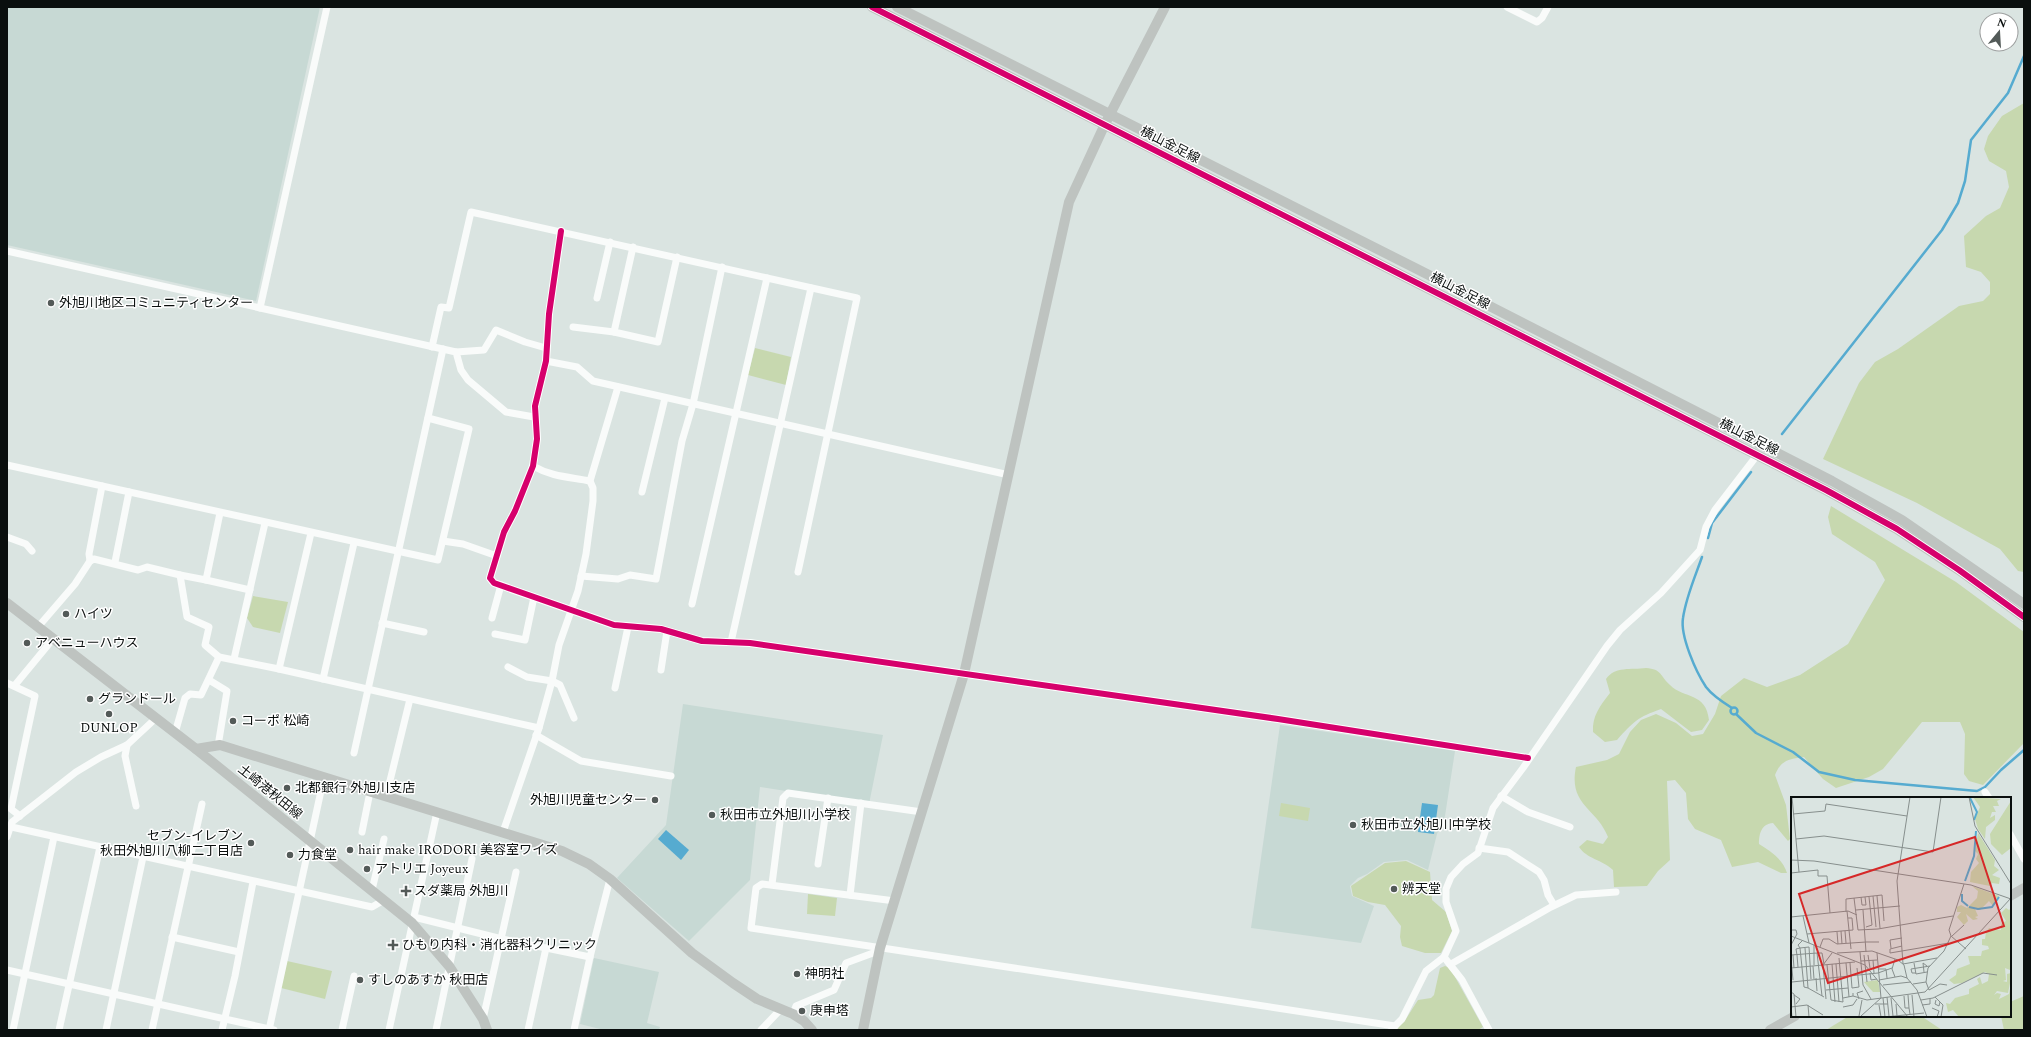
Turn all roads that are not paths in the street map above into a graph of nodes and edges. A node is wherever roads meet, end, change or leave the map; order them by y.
1 (327, 7) edge
2 (872, 7) edge
3 (897, 7) edge
4 (1165, 7) edge
5 (1507, 7) edge
6 (1548, 7) edge
7 (1111, 114) junction
8 (1105, 124) junction
9 (561, 231) junction
10 (610, 242) junction
11 (633, 247) junction
12 (7, 251) edge
13 (677, 257) junction
14 (722, 267) junction
15 (767, 278) junction
16 (811, 288) junction
17 (597, 298) dead end
18 (260, 308) junction
19 (573, 327) dead end
20 (614, 332) junction
21 (432, 347) junction
22 (546, 348) junction
23 (443, 349) junction
24 (456, 352) junction
25 (546, 360) junction
26 (618, 387) junction
27 (666, 398) junction
28 (693, 404) junction
29 (736, 413) junction
30 (534, 417) junction
31 (428, 418) junction
32 (780, 423) junction
33 (827, 434) junction
34 (1758, 454) junction
35 (7, 465) edge
36 (533, 466) junction
37 (1009, 475) junction
38 (590, 481) junction
39 (102, 486) junction
40 (129, 492) junction
41 (642, 492) dead end
42 (220, 513) junction
43 (266, 523) junction
44 (311, 533) junction
45 (7, 537) edge
46 (443, 541) junction
47 (354, 543) junction
48 (32, 551) dead end
49 (398, 552) junction
50 (497, 556) junction
51 (90, 561) junction
52 (115, 562) junction
53 (798, 572) dead end
54 (180, 575) junction
55 (581, 576) junction
56 (206, 580) junction
57 (500, 585) junction
58 (250, 590) junction
59 (534, 597) junction
60 (7, 602) edge
61 (692, 604) dead end
62 (2024, 604) edge
63 (571, 612) junction
64 (2024, 617) edge
65 (492, 618) dead end
66 (382, 623) junction
67 (38, 627) junction
68 (628, 627) junction
69 (667, 631) junction
70 (424, 632) dead end
71 (495, 634) dead end
72 (53, 639) junction
73 (731, 642) junction
74 (219, 657) junction
75 (234, 659) junction
76 (508, 667) dead end
77 (279, 669) junction
78 (661, 670) dead end
79 (964, 674) junction
80 (323, 679) junction
81 (209, 680) junction
82 (552, 681) junction
83 (7, 683) edge
84 (15, 685) junction
85 (615, 688) dead end
86 (368, 689) junction
87 (410, 699) junction
88 (574, 718) dead end
89 (155, 719) junction
90 (538, 731) junction
91 (175, 733) junction
92 (127, 745) junction
93 (218, 746) junction
94 (196, 749) junction
95 (354, 753) dead end
96 (1528, 758) junction
97 (671, 776) dead end
98 (324, 777) junction
99 (370, 792) junction
100 (1501, 796) junction
101 (386, 797) junction
102 (828, 798) junction
103 (861, 803) junction
104 (202, 804) dead end
105 (136, 806) dead end
106 (437, 812) junction
107 (922, 812) junction
108 (20, 816) junction
109 (8, 826) edge
110 (1570, 827) dead end
111 (362, 832) dead end
112 (503, 832) junction
113 (2011, 836) edge
114 (7, 837) edge
115 (54, 837) junction
116 (384, 839) dead end
117 (309, 841) junction
118 (100, 847) junction
119 (1479, 848) junction
120 (143, 857) junction
121 (472, 859) dead end
122 (2024, 859) edge
123 (818, 864) dead end
124 (187, 867) junction
125 (516, 872) dead end
126 (610, 879) junction
127 (252, 882) junction
128 (772, 884) junction
129 (2024, 888) edge
130 (372, 890) junction
131 (298, 892) junction
132 (1616, 892) dead end
133 (850, 895) junction
134 (2011, 895) edge
135 (384, 900) junction
136 (895, 901) junction
137 (1554, 905) junction
138 (413, 920) junction
139 (457, 928) junction
140 (172, 937) junction
141 (502, 939) junction
142 (546, 948) junction
143 (880, 951) junction
144 (239, 952) junction
145 (590, 957) junction
146 (1444, 957) junction
147 (1451, 964) junction
148 (449, 966) junction
149 (7, 970) edge
150 (25, 974) junction
151 (354, 976) dead end
152 (69, 984) junction
153 (114, 994) junction
154 (158, 1004) junction
155 (780, 1010) junction
156 (793, 1014) junction
157 (1793, 1017) edge
158 (483, 1018) junction
159 (224, 1019) junction
160 (1392, 1028) edge
161 (13, 1030) edge
162 (59, 1030) edge
163 (106, 1030) edge
164 (152, 1030) edge
165 (222, 1030) edge
166 (271, 1030) edge
167 (342, 1030) edge
168 (389, 1030) edge
169 (436, 1030) edge
170 (487, 1030) edge
171 (528, 1030) edge
172 (574, 1030) edge
173 (761, 1030) edge
174 (812, 1030) edge
175 (863, 1030) edge
176 (1489, 1030) edge
177 (1770, 1030) edge

1 - 18 street
2 - 8 street, 横山金足線
3 - 7 street, 横山金足線
4 - 7 street
5 - 6 street
7 - 8 street
7 - 62 street, 横山金足線
8 - 34 street, 横山金足線
8 - 37 street
9 - 10 street
9 - 21 street
9 - 22 street
10 - 11 street
10 - 17 street
11 - 13 street
11 - 20 street
12 - 18 street
13 - 14 street
13 - 20 street
14 - 15 street
14 - 28 street
15 - 16 street
15 - 29 street
16 - 32 street
16 - 33 street
18 - 21 street
19 - 20 street
21 - 23 street
22 - 24 street
22 - 25 street
23 - 24 street
23 - 31 street
24 - 30 street
25 - 26 street
25 - 30 street
26 - 27 street
26 - 38 street
27 - 28 street
27 - 41 street
28 - 29 street
28 - 55 street
29 - 32 street
29 - 61 street
30 - 36 street
31 - 46 street
31 - 49 street
32 - 33 street
32 - 73 street
33 - 37 street
33 - 53 street
34 - 64 street, 横山金足線
34 - 96 street
35 - 39 street
36 - 38 street
36 - 50 street
37 - 79 street
38 - 55 street
39 - 40 street
39 - 51 street
40 - 42 street
40 - 52 street
42 - 43 street
42 - 56 street
43 - 44 street
43 - 58 street
44 - 47 street
44 - 77 street
45 - 48 street
46 - 49 street
46 - 50 street
47 - 49 street
47 - 80 street
49 - 66 street
50 - 57 street
51 - 52 street
51 - 67 street
52 - 54 street
54 - 56 street
54 - 74 street
55 - 63 street
56 - 58 street
57 - 59 street
57 - 65 street
58 - 75 street
59 - 63 street
59 - 71 street
60 - 67 street, 土崎港秋田線
63 - 68 street
63 - 82 street
66 - 70 street
66 - 86 street
67 - 72 street, 土崎港秋田線
68 - 69 street
68 - 85 street
69 - 73 street
69 - 78 street
72 - 84 street
72 - 89 street, 土崎港秋田線
73 - 79 street
74 - 75 street
74 - 81 street
75 - 77 street
76 - 82 street
77 - 80 street
79 - 96 street
79 - 107 street
80 - 86 street
81 - 91 street
81 - 93 street
82 - 88 street
82 - 90 street
83 - 84 street
84 - 108 street
86 - 87 street
86 - 95 street
87 - 90 street
87 - 101 street
89 - 91 street, 土崎港秋田線
89 - 92 street
90 - 97 street
90 - 112 street
91 - 94 street, 土崎港秋田線
92 - 105 street
92 - 108 street
93 - 94 street
93 - 98 street
94 - 117 street, 土崎港秋田線
96 - 100 street
98 - 99 street
98 - 117 street
99 - 101 street
99 - 111 street
100 - 110 street
100 - 119 street
101 - 106 street
102 - 103 street
102 - 123 street
102 - 128 street
103 - 107 street
103 - 133 street
104 - 124 street
106 - 112 street
106 - 138 street
107 - 136 street
108 - 109 street
109 - 114 street
109 - 115 street
112 - 126 street
113 - 122 street
115 - 118 street
115 - 150 street
116 - 130 street
117 - 130 street, 土崎港秋田線
117 - 131 street
118 - 120 street
118 - 152 street
119 - 137 street
119 - 146 street
120 - 124 street
120 - 153 street
121 - 139 street
124 - 127 street
124 - 140 street
125 - 141 street
126 - 145 street
126 - 155 street
127 - 131 street
127 - 144 street
128 - 133 street
128 - 143 street
129 - 134 street
130 - 135 street, 土崎港秋田線
131 - 135 street
131 - 166 street
132 - 137 street
133 - 136 street
135 - 138 street, 土崎港秋田線
136 - 143 street
137 - 147 street
138 - 139 street
138 - 148 street, 土崎港秋田線
138 - 168 street
139 - 141 street
139 - 148 street
140 - 144 street
140 - 154 street
141 - 142 street
141 - 158 street
142 - 145 street
142 - 171 street
143 - 156 street
143 - 160 street
143 - 175 street
144 - 159 street
145 - 172 street
146 - 147 street
146 - 160 street
147 - 176 street
148 - 158 street, 土崎港秋田線
148 - 169 street
149 - 150 street
150 - 152 street
150 - 161 street
151 - 167 street
152 - 153 street
152 - 162 street
153 - 154 street
153 - 163 street
154 - 159 street
154 - 164 street
155 - 156 street
155 - 173 street
156 - 174 street
157 - 177 street
158 - 170 street, 土崎港秋田線
159 - 165 street
159 - 166 street

